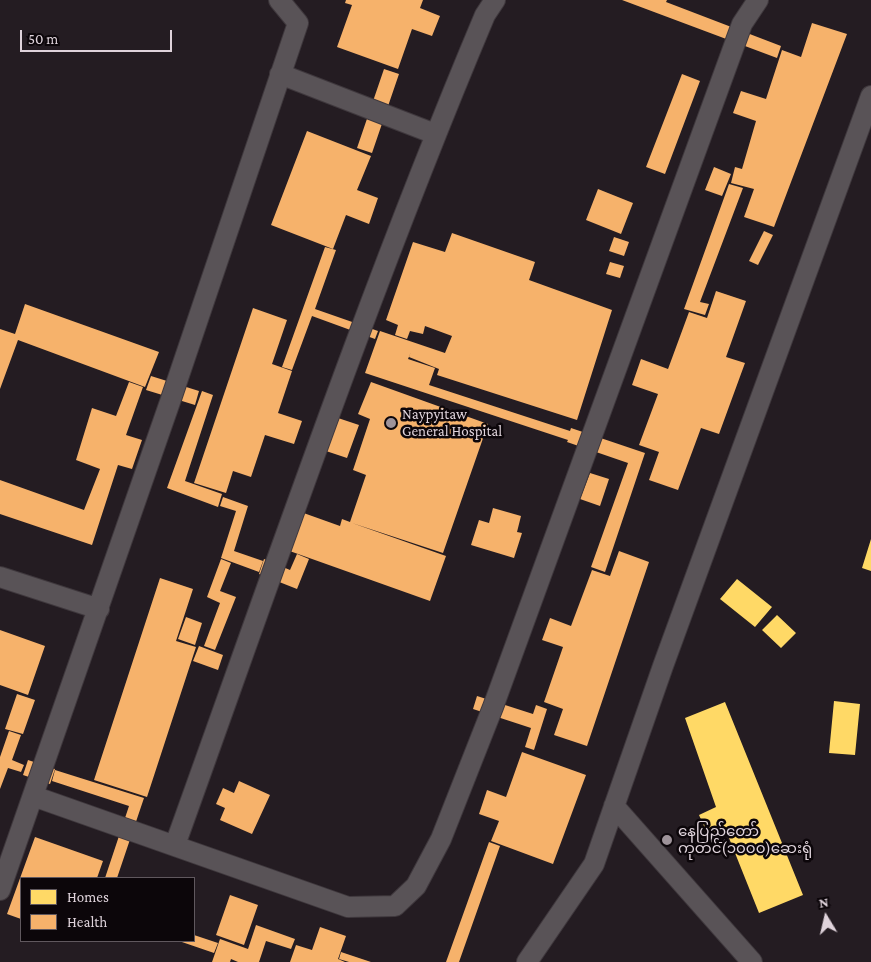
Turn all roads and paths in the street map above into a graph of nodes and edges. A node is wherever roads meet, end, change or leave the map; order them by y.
1 (279, 0) edge
2 (495, 0) edge
3 (758, 0) edge
4 (280, 74) junction
5 (871, 96) edge
6 (434, 134) junction
7 (0, 576) edge
8 (99, 609) junction
9 (33, 796) junction
10 (614, 806) junction
11 (175, 845) junction
12 (0, 890) edge
13 (527, 962) edge
14 (752, 962) edge

1 - 4 lane
2 - 6 lane
3 - 11 lane
4 - 6 lane
4 - 8 lane
5 - 10 lane
6 - 11 lane
7 - 8 lane
8 - 9 lane
9 - 11 lane
9 - 12 lane
10 - 13 lane
10 - 14 lane

